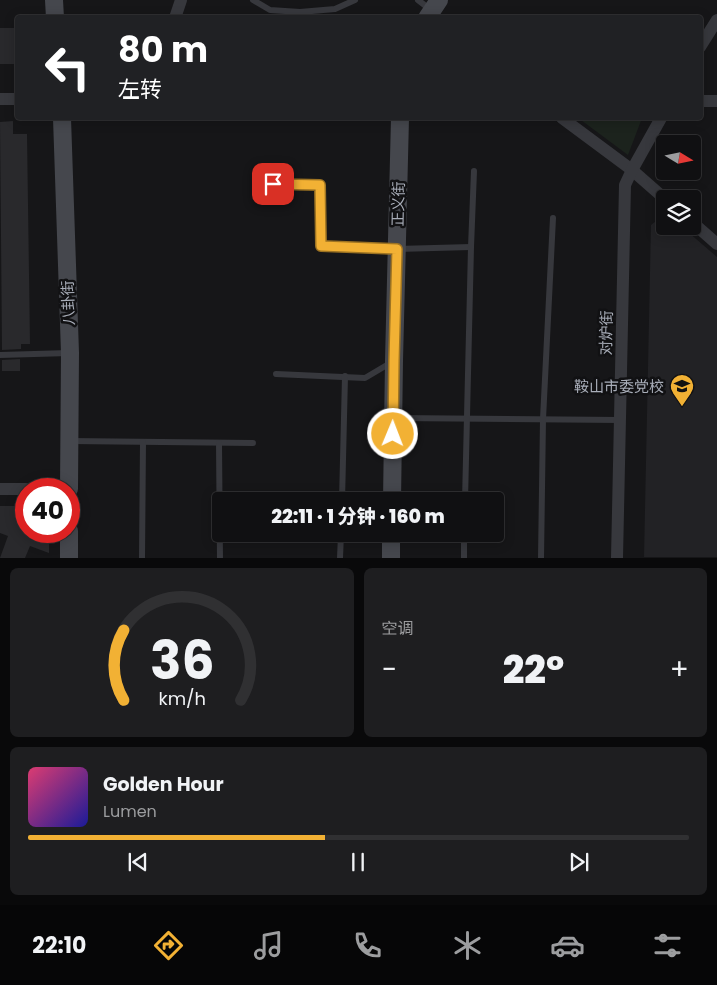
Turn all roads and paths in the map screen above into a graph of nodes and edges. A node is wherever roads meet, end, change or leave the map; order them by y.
1 (54, 0) edge
2 (180, 0) edge
3 (253, 0) edge
4 (355, 0) edge
5 (56, 15) edge
6 (176, 15) edge
7 (300, 15) edge
8 (717, 20) edge
9 (703, 42) edge
10 (0, 99) edge
11 (15, 99) edge
12 (703, 100) edge
13 (717, 100) edge
14 (62, 120) edge
15 (400, 120) edge
16 (565, 120) edge
17 (661, 120) edge
18 (632, 170) junction
19 (474, 172) dead end
20 (273, 184) dead end
21 (656, 191) edge
22 (553, 218) dead end
23 (701, 230) edge
24 (717, 244) edge
25 (472, 247) junction
26 (397, 249) junction
27 (70, 353) junction
28 (0, 355) edge
29 (394, 361) junction
30 (276, 374) dead end
31 (345, 376) junction
32 (393, 418) junction
33 (468, 418) junction
34 (543, 419) junction
35 (620, 420) junction
36 (69, 441) junction
37 (143, 442) junction
38 (220, 443) junction
39 (253, 443) dead end
40 (69, 478) edge
41 (0, 489) edge
42 (15, 489) edge
43 (342, 492) edge
44 (392, 492) edge
45 (465, 492) edge
46 (341, 542) edge
47 (391, 542) edge
48 (464, 542) edge
49 (69, 543) edge
50 (69, 558) edge
51 (142, 558) edge
52 (220, 558) edge
53 (340, 558) edge
54 (391, 558) edge
55 (464, 558) edge
56 (541, 558) edge
57 (617, 558) edge

1 - 5 street
2 - 6 street
3 - 7 lane
4 - 7 lane
8 - 9 street
10 - 11 street
12 - 13 street
14 - 27 street, 八卦街
15 - 26 street, 正义街
16 - 18 street
17 - 18 street, 对炉街
18 - 21 street
18 - 35 street, 对炉街
19 - 25 lane
20 - 26 lane
22 - 34 lane
23 - 24 street
25 - 26 lane
25 - 33 lane
26 - 29 street, 正义街
27 - 28 lane
27 - 36 street, 八卦街
29 - 31 lane
29 - 32 street, 正义街
30 - 31 lane
31 - 43 lane
32 - 33 lane
32 - 44 street, 正义街
33 - 34 lane
33 - 45 lane
34 - 35 lane
34 - 56 lane
35 - 57 street, 对炉街
36 - 37 lane
36 - 40 street, 八卦街
37 - 38 lane
37 - 51 lane
38 - 39 lane
38 - 52 lane
41 - 42 street
46 - 53 lane
47 - 54 street
48 - 55 lane
49 - 50 street

